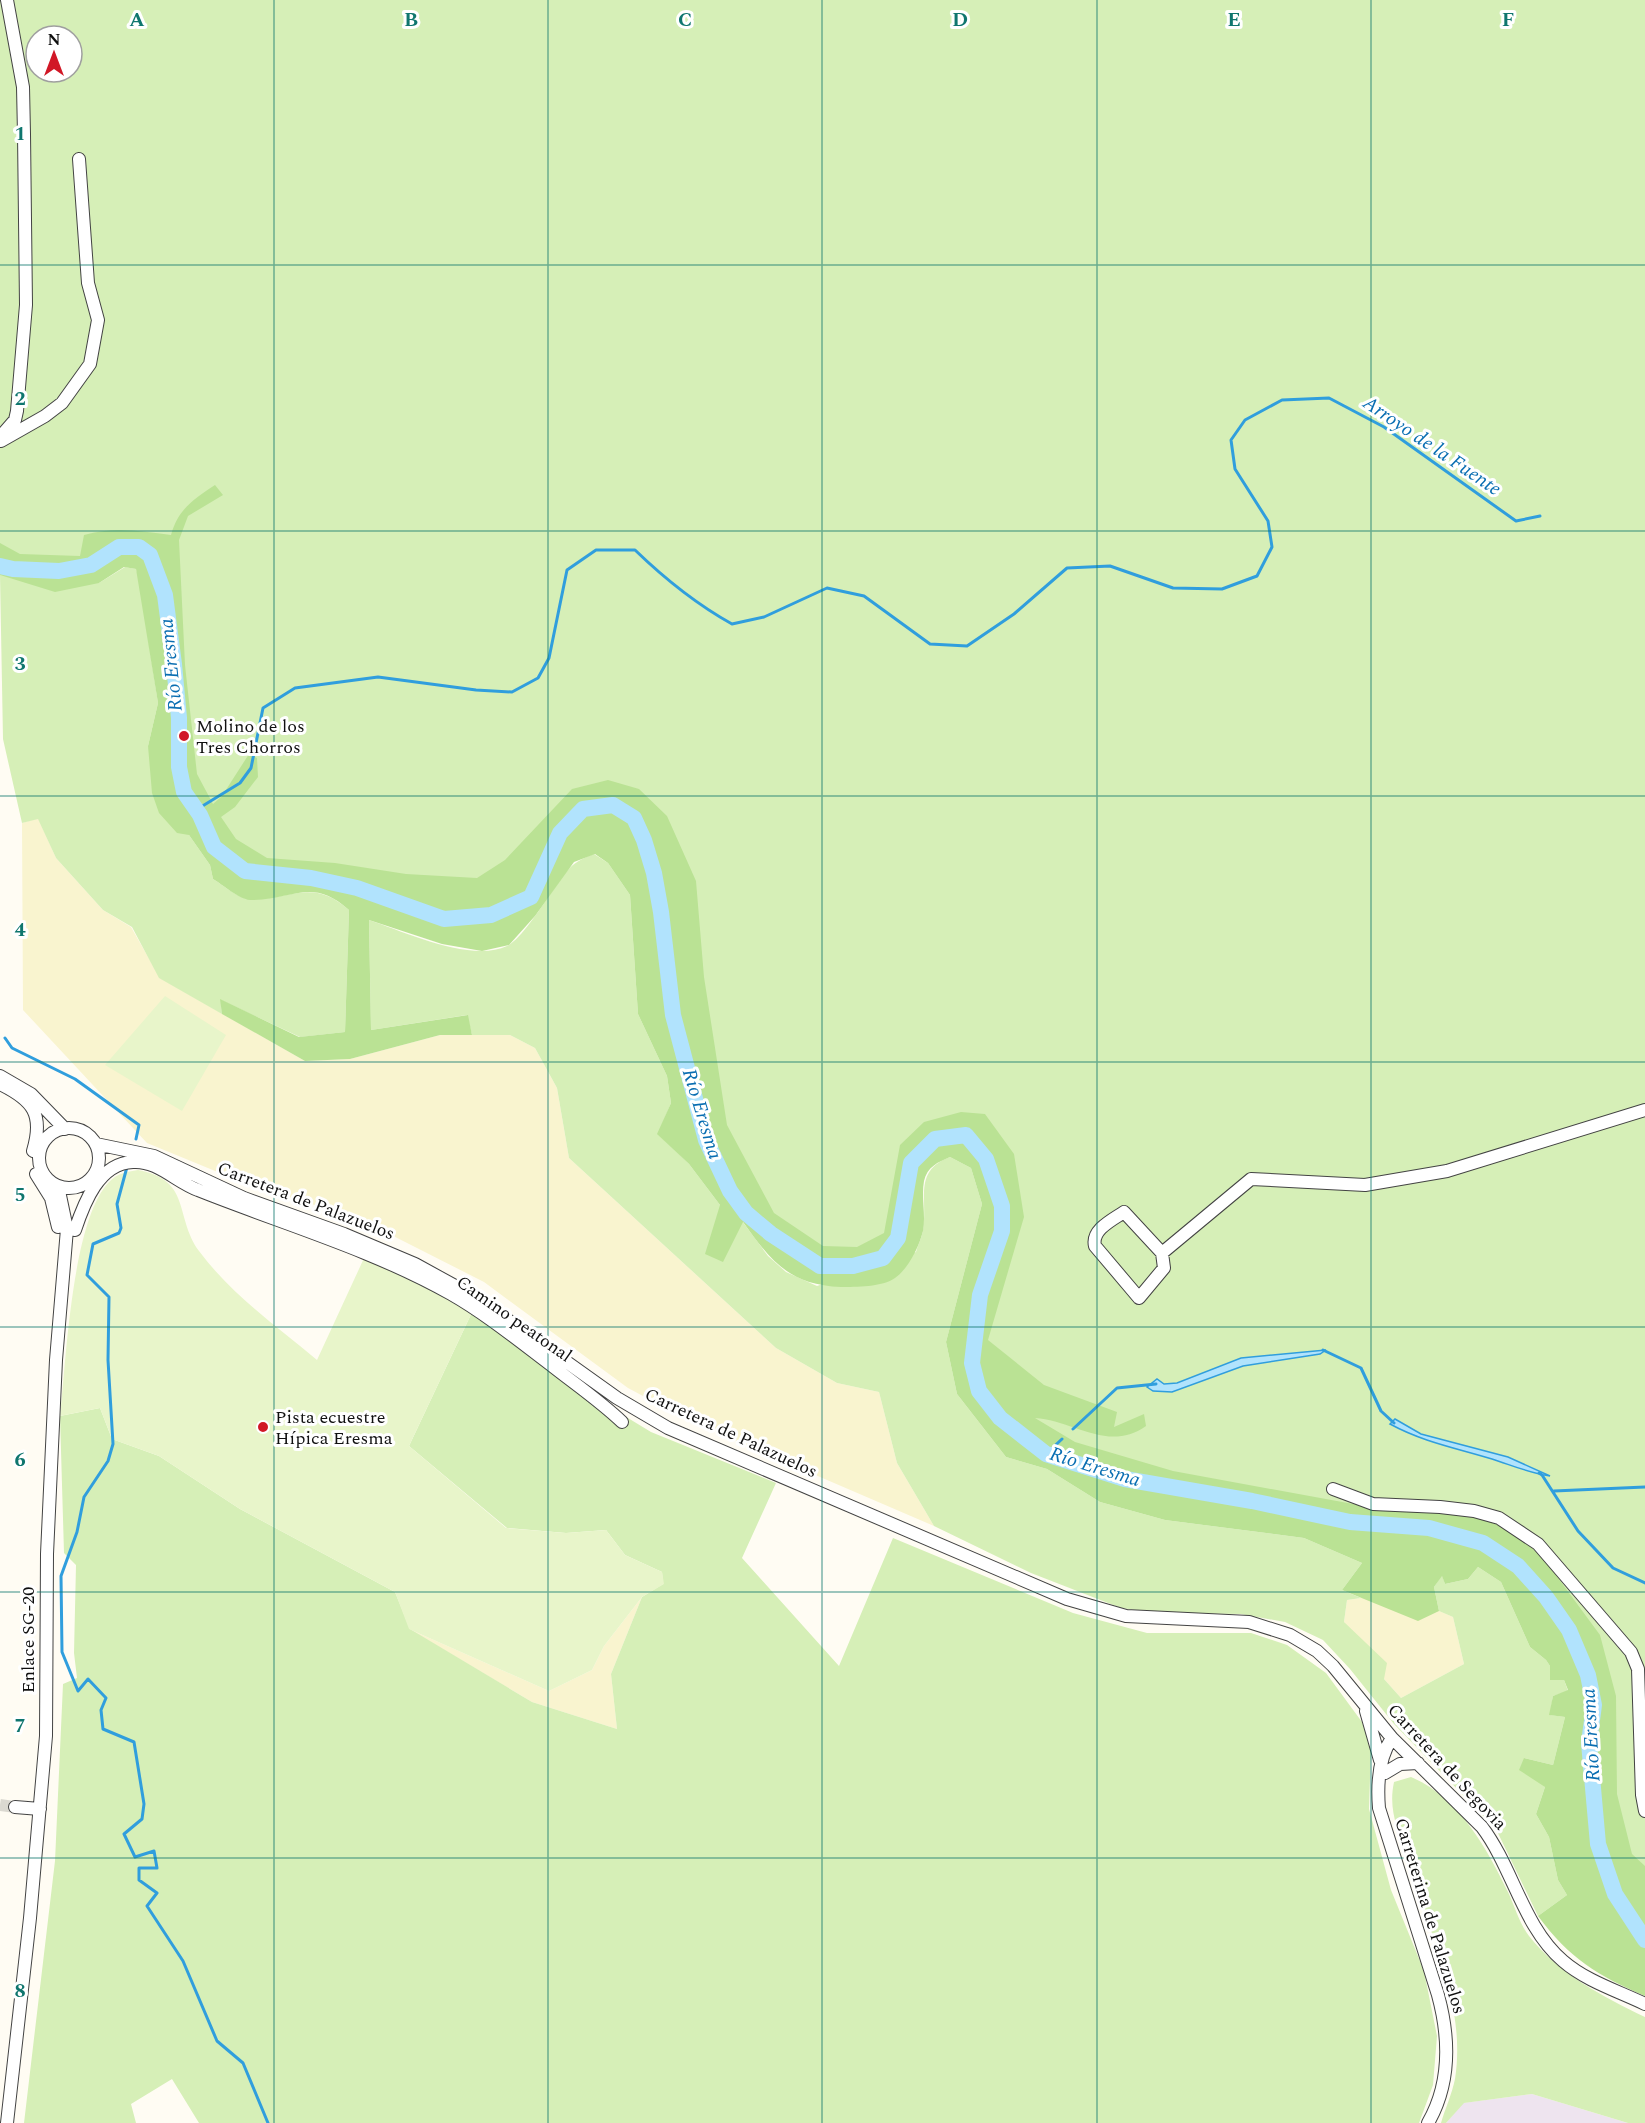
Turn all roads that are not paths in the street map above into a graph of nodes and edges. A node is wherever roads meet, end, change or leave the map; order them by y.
1 (7, 0) edge
2 (79, 159) dead end
3 (0, 437) edge
4 (0, 442) edge
5 (0, 1076) edge
6 (0, 1084) edge
7 (41, 1105) junction
8 (1645, 1110) edge
9 (65, 1129) junction
10 (46, 1140) junction
11 (96, 1144) junction
12 (128, 1152) junction
13 (98, 1166) junction
14 (85, 1184) junction
15 (58, 1186) junction
16 (67, 1229) junction
17 (1162, 1253) junction
18 (622, 1422) dead end
19 (1333, 1489) dead end
20 (1317, 1651) joint
21 (1363, 1701) junction
22 (1394, 1739) junction
23 (1418, 1763) junction
24 (1383, 1771) junction
25 (15, 1807) tunnel mouth
26 (40, 1809) junction
27 (1645, 1811) edge
28 (1645, 2004) edge
29 (7, 2123) edge
30 (1428, 2123) edge

1 - 3 street
2 - 4 street
5 - 7 street
6 - 16 street
7 - 9 street
7 - 10 street
8 - 17 street
9 - 10 street
9 - 11 street
10 - 15 street
11 - 12 street, Carretera de Palazuelos
11 - 13 street
12 - 13 street
12 - 20 street, Carretera de Palazuelos
13 - 14 street
14 - 15 street
14 - 16 street, Enlace SG-20
15 - 16 street, Enlace SG-20
16 - 18 street, Camino peatonal
16 - 26 street, Enlace SG-20
17 - 17 street
19 - 27 street
20 - 21 street, Carretera de Segovia
21 - 22 street, Carretera de Segovia
21 - 24 street
22 - 23 street, Carretera de Segovia
22 - 24 street
23 - 24 street
23 - 28 street, Carretera de Segovia
24 - 30 street, Carreterina de Palazuelos
25 - 26 street
26 - 29 street, Enlace SG-20

